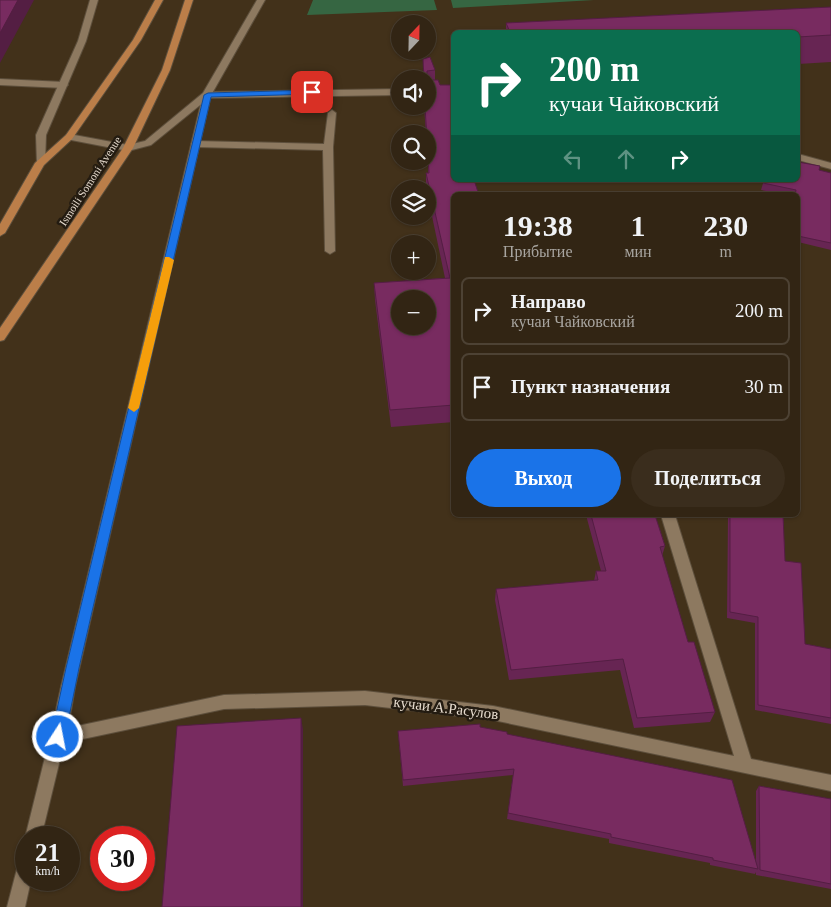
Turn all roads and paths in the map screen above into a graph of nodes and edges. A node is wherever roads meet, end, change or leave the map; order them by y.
1 (94, 0) edge
2 (159, 0) edge
3 (189, 0) edge
4 (261, 0) edge
5 (0, 82) edge
6 (64, 85) junction
7 (391, 92) edge
8 (208, 95) junction
9 (332, 113) dead end
10 (69, 138) junction
11 (196, 144) junction
12 (328, 147) junction
13 (128, 148) junction
14 (800, 158) edge
15 (40, 163) junction
16 (831, 166) edge
17 (0, 233) edge
18 (330, 251) dead end
19 (0, 337) edge
20 (669, 517) edge
21 (58, 737) junction
22 (745, 765) junction
23 (831, 783) edge
24 (36, 826) edge
25 (20, 891) edge
26 (16, 907) edge

1 - 6 street
2 - 10 main road
3 - 13 main road, Ismoili Somoni Avenue
4 - 8 street
5 - 6 street
6 - 15 street
7 - 8 street
8 - 11 street
8 - 13 street
9 - 12 street
10 - 13 street
10 - 15 main road
11 - 12 street
11 - 21 street
12 - 18 street
13 - 19 main road, Ismoili Somoni Avenue
14 - 16 street
15 - 17 main road
20 - 22 street
21 - 22 street, кучаи А.Расулов
21 - 24 street
22 - 23 street, кучаи А.Расулов
25 - 26 street

